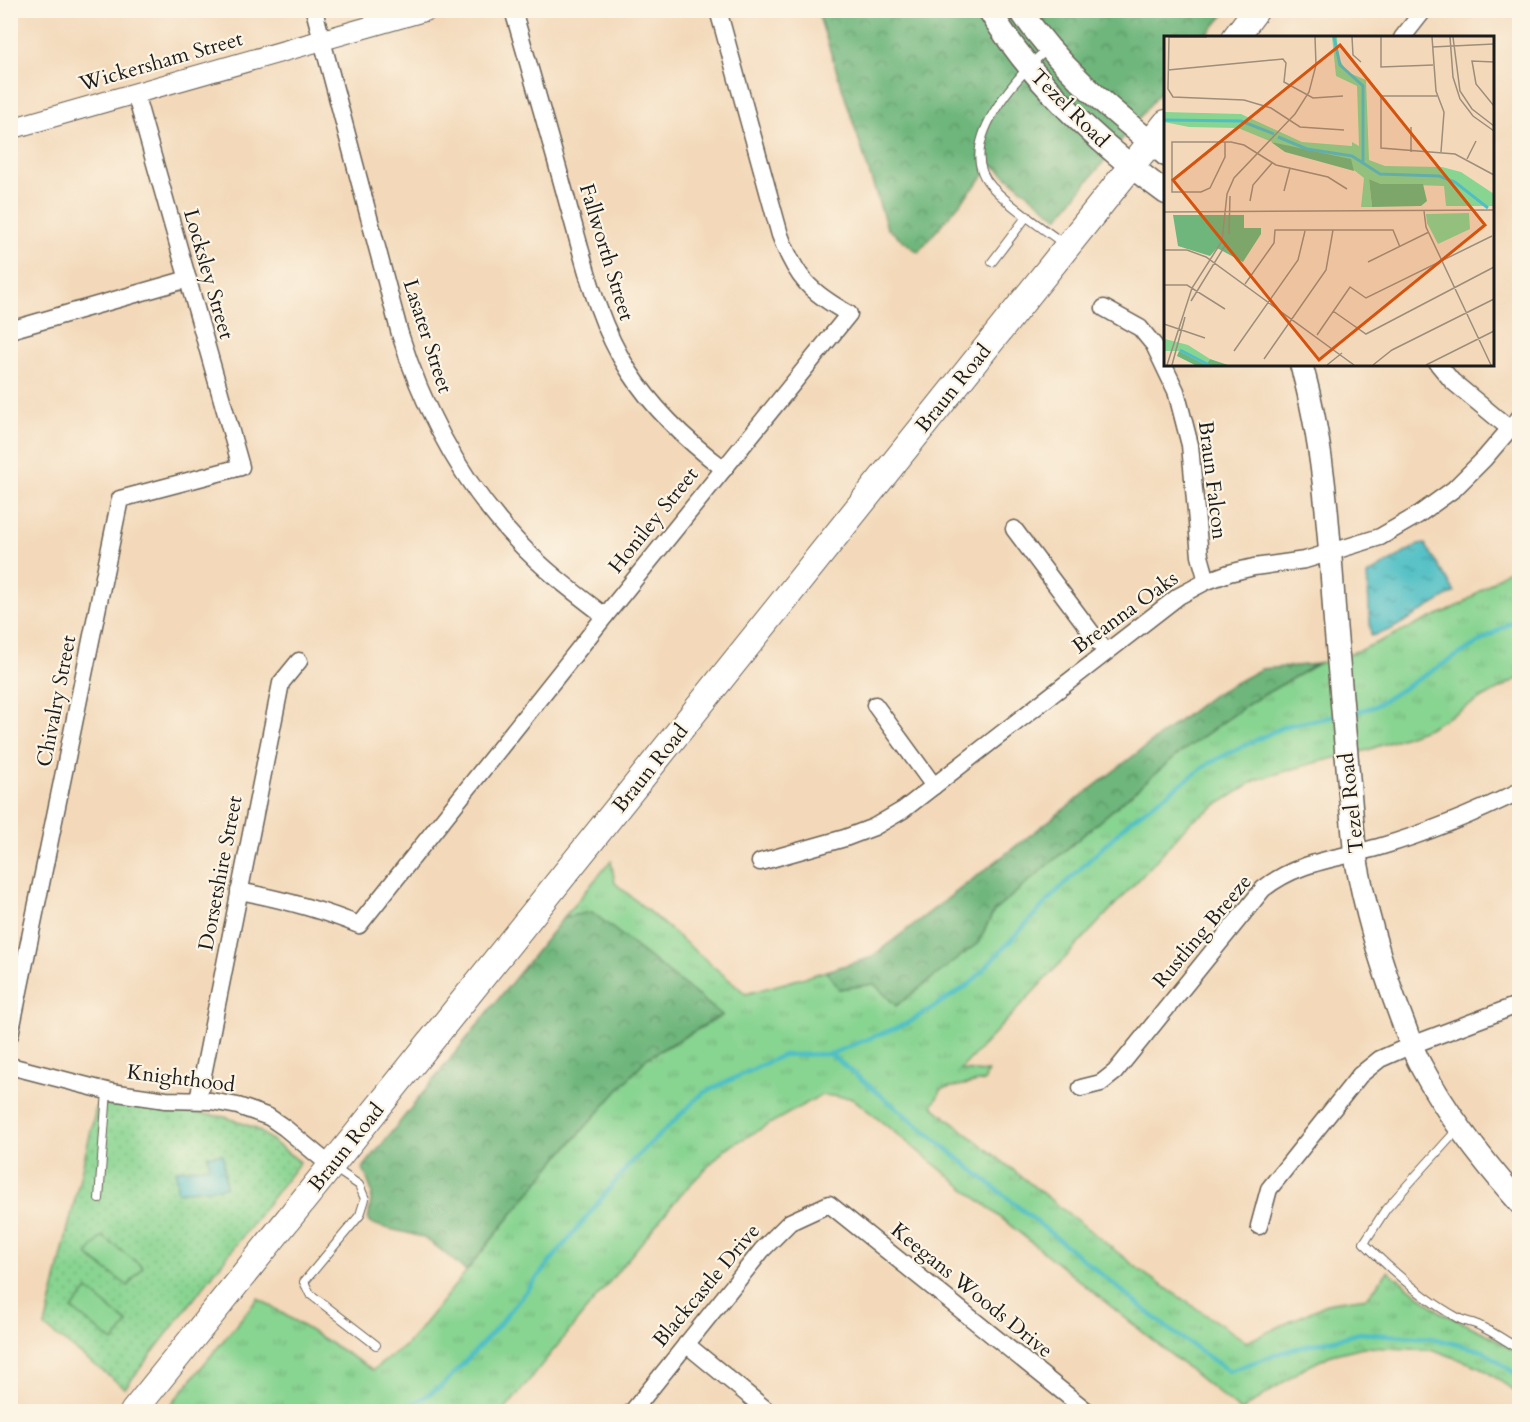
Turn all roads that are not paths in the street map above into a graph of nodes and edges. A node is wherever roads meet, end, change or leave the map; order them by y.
1 (314, 10) edge
2 (428, 10) edge
3 (513, 10) edge
4 (718, 10) edge
5 (988, 10) edge
6 (1020, 10) edge
7 (1256, 10) edge
8 (1424, 10) edge
9 (1236, 36) edge
10 (1404, 36) edge
11 (322, 40) junction
12 (1048, 48) junction
13 (1028, 67) junction
14 (135, 93) junction
15 (10, 129) edge
16 (1160, 140) edge
17 (1130, 166) junction
18 (1164, 192) edge
19 (1027, 216) junction
20 (1067, 246) junction
21 (992, 262) dead end
22 (188, 279) junction
23 (1104, 308) dead end
24 (10, 330) edge
25 (1164, 366) edge
26 (1164, 366) edge
27 (1302, 366) edge
28 (1440, 366) edge
29 (1514, 423) edge
30 (241, 467) joint
31 (724, 469) junction
32 (1014, 529) dead end
33 (1330, 553) junction
34 (1207, 581) junction
35 (605, 616) junction
36 (1106, 652) junction
37 (299, 662) dead end
38 (875, 705) dead end
39 (934, 786) junction
40 (1520, 791) edge
41 (1356, 853) junction
42 (760, 862) dead end
43 (239, 891) junction
44 (1520, 1004) edge
45 (10, 1035) edge
46 (1412, 1045) junction
47 (10, 1066) edge
48 (1081, 1088) dead end
49 (107, 1090) junction
50 (198, 1100) junction
51 (1460, 1127) junction
52 (332, 1166) junction
53 (99, 1199) dead end
54 (1520, 1203) edge
55 (829, 1204) joint
56 (1259, 1226) dead end
57 (686, 1344) junction
58 (376, 1345) dead end
59 (1520, 1350) edge
60 (133, 1412) edge
61 (632, 1412) edge
62 (769, 1412) edge
63 (1088, 1412) edge

1 - 11 street, Lasater Street
2 - 11 street, Wickersham Street
3 - 31 street, Fallworth Street
4 - 31 street, Honiley Street
5 - 13 main road, Tezel Road
6 - 12 main road, Tezel Road
7 - 9 main road
8 - 10 street
11 - 14 street, Wickersham Street
11 - 35 street, Lasater Street
12 - 13 lane
12 - 16 main road, Tezel Road
13 - 17 main road, Tezel Road
13 - 19 lane
14 - 15 street, Wickersham Street
14 - 22 street, Locksley Street
16 - 17 main road, Braun Road
17 - 18 main road, Tezel Road
17 - 20 main road, Braun Road
19 - 20 lane
19 - 21 lane
20 - 52 main road, Braun Road
22 - 24 street
22 - 30 street, Locksley Street
23 - 25 street, Braun Falcon
26 - 34 street, Braun Falcon
27 - 33 main road, Tezel Road
28 - 29 street
29 - 33 street, Breanna Oaks
30 - 45 street, Chivalry Street
31 - 35 street, Honiley Street
32 - 36 street
33 - 34 street, Breanna Oaks
33 - 41 main road, Tezel Road
34 - 36 street, Breanna Oaks
35 - 43 street, Honiley Street
36 - 39 street, Breanna Oaks
37 - 43 street, Dorsetshire Street
38 - 39 street
39 - 42 street, Breanna Oaks
40 - 41 street, Rustling Breeze
41 - 46 main road, Tezel Road
41 - 48 street, Rustling Breeze
43 - 50 street, Dorsetshire Street
44 - 46 street
46 - 51 main road, Tezel Road
46 - 56 street
47 - 49 street, Knighthood
49 - 50 street, Knighthood
49 - 53 lane
50 - 52 street, Knighthood
51 - 54 main road, Tezel Road
51 - 59 lane
52 - 58 lane
52 - 60 main road, Braun Road
55 - 57 street, Blackcastle Drive
55 - 63 street, Keegans Woods Drive
57 - 61 street, Blackcastle Drive
57 - 62 street

